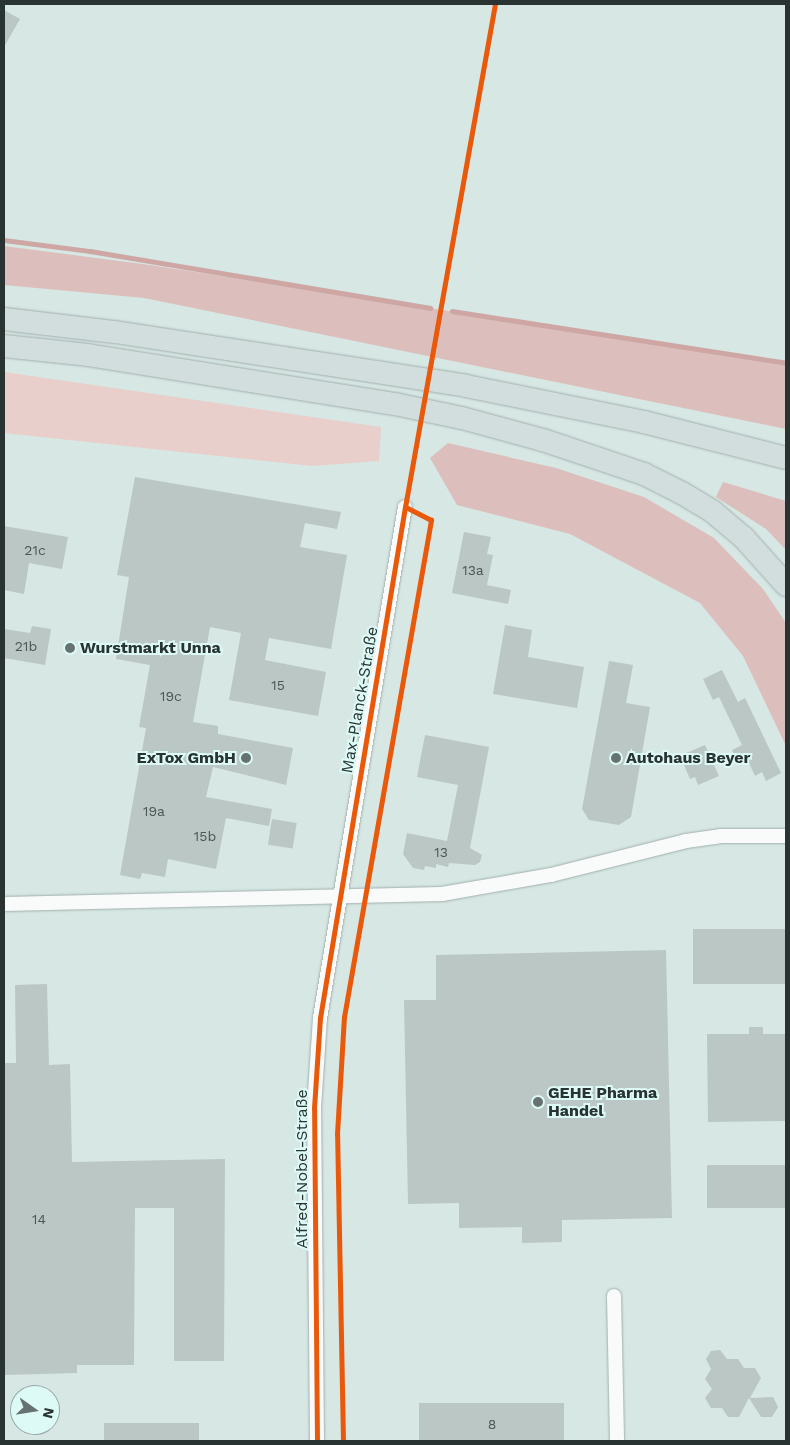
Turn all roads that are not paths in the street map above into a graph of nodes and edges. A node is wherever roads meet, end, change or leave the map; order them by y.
1 (4, 319) edge
2 (4, 346) edge
3 (786, 458) edge
4 (405, 507) dead end
5 (786, 584) edge
6 (786, 836) edge
7 (338, 898) junction
8 (4, 904) edge
9 (614, 1296) dead end
10 (317, 1441) edge
11 (617, 1441) edge

1 - 3 highway
2 - 5 highway
4 - 7 street, Max-Planck-Straße
6 - 7 street
7 - 8 street
7 - 10 street, Alfred-Nobel-Straße
9 - 11 street

